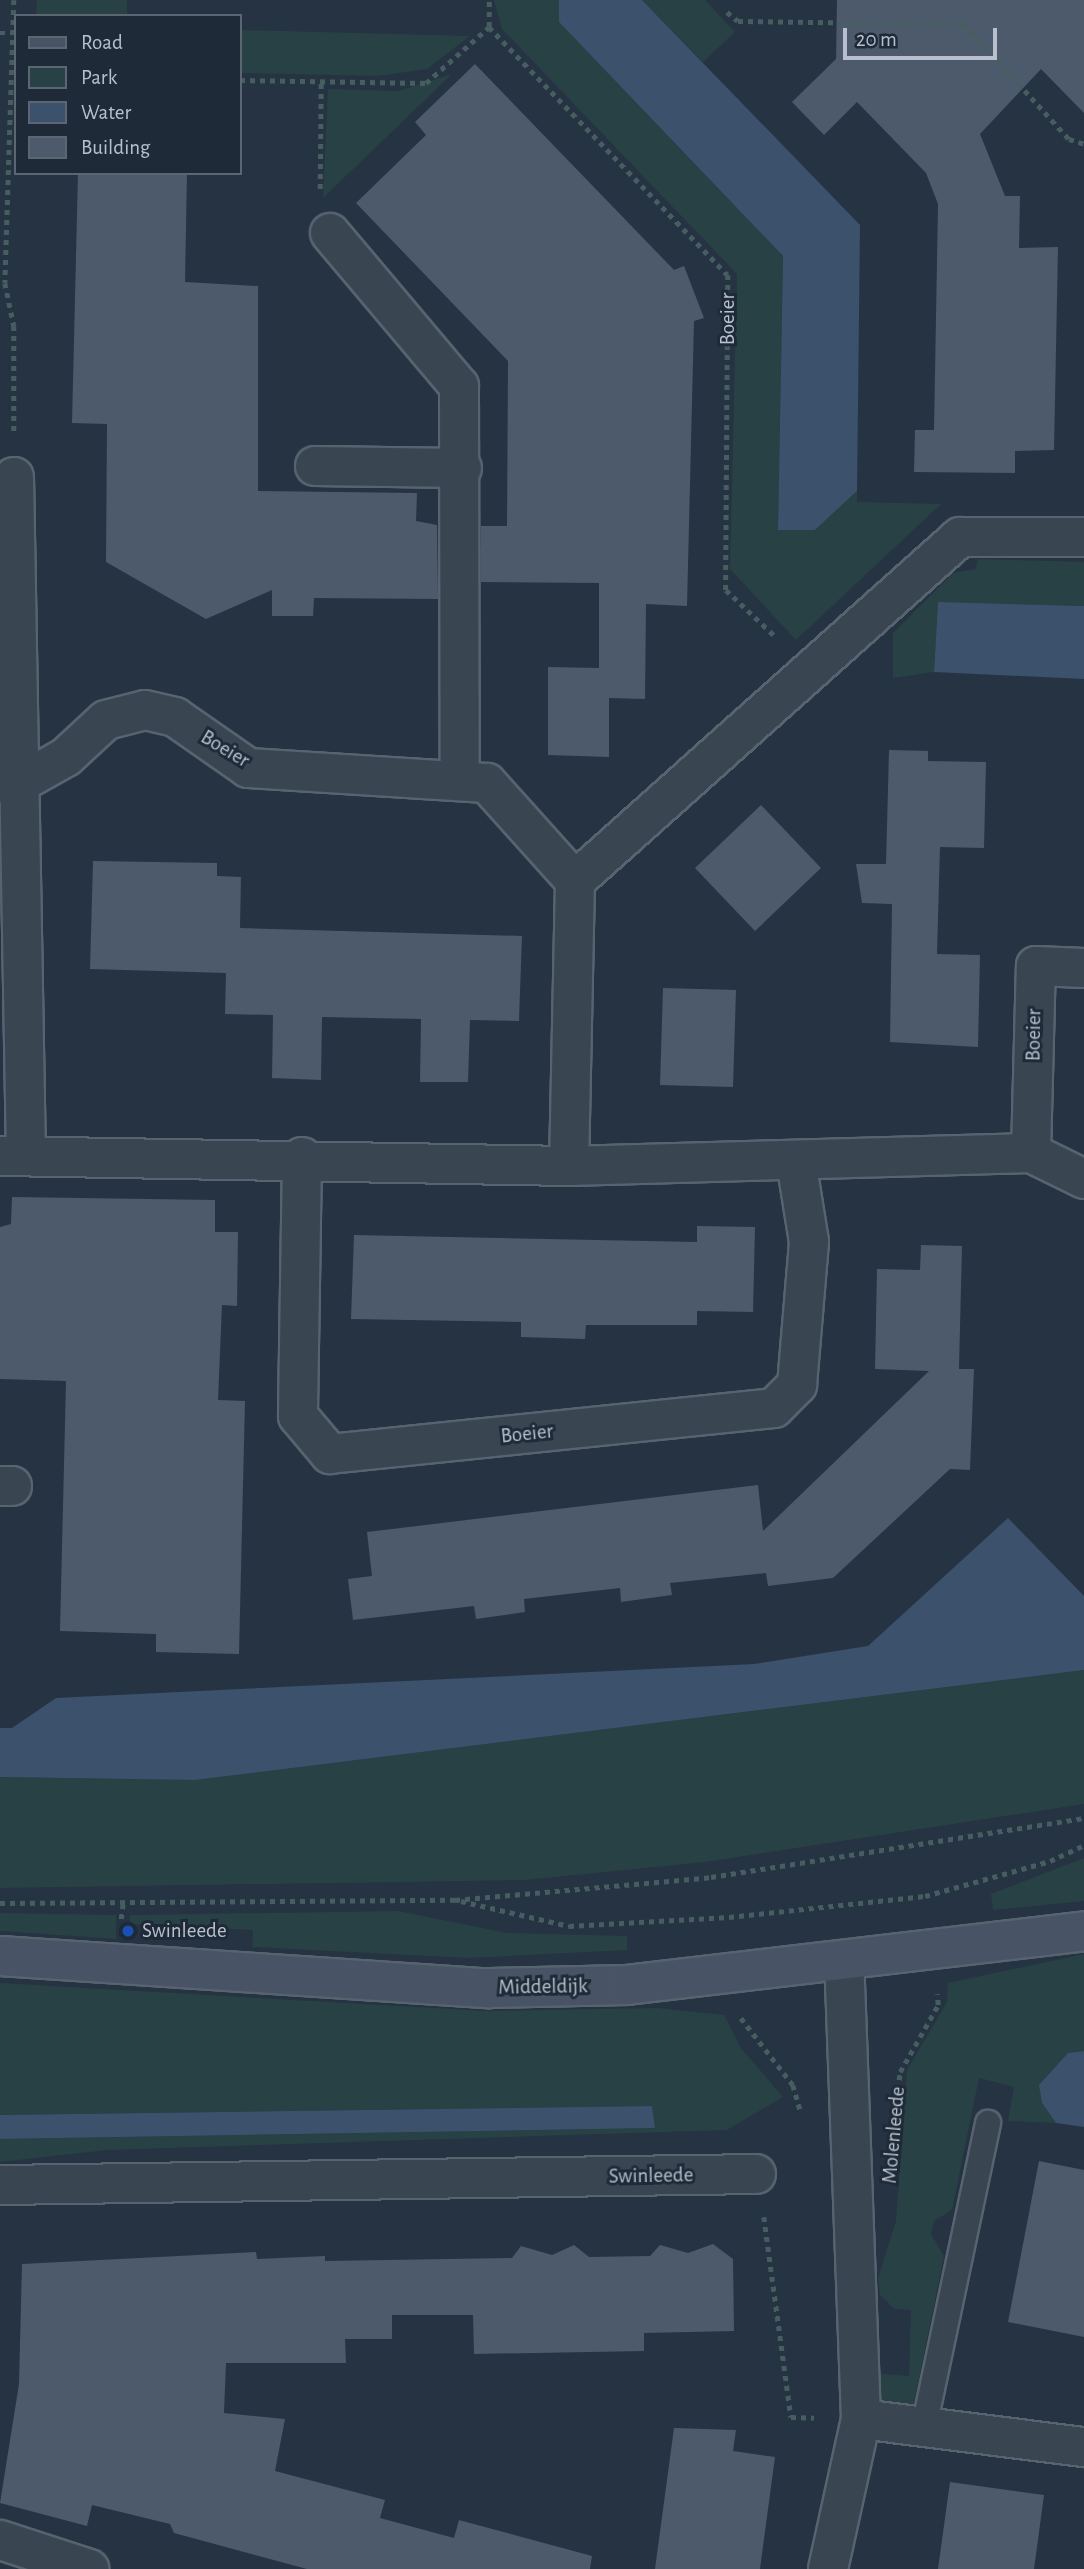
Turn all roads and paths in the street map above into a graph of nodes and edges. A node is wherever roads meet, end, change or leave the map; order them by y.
1 (14, 0) edge
2 (489, 0) edge
3 (727, 12) dead end
4 (489, 27) junction
5 (0, 33) edge
6 (13, 33) junction
7 (13, 76) edge
8 (242, 80) edge
9 (321, 82) junction
10 (1084, 144) edge
11 (330, 233) joint
12 (315, 466) dead end
13 (462, 468) junction
14 (14, 477) joint
15 (1084, 537) edge
16 (810, 670) junction
17 (460, 778) junction
18 (9, 783) edge
19 (575, 881) junction
20 (1084, 968) edge
21 (1031, 1153) junction
22 (13, 1156) edge
23 (302, 1157) junction
24 (796, 1161) junction
25 (569, 1166) junction
26 (1084, 1179) edge
27 (1084, 1818) edge
28 (1084, 1845) edge
29 (925, 1896) junction
30 (455, 1900) junction
31 (0, 1903) edge
32 (729, 1917) junction
33 (1084, 1931) edge
34 (933, 1950) junction
35 (0, 1956) edge
36 (844, 1963) junction
37 (735, 1975) junction
38 (897, 2098) dead end
39 (988, 2123) dead end
40 (805, 2124) dead end
41 (756, 2174) joint
42 (0, 2185) edge
43 (861, 2419) junction
44 (924, 2427) junction
45 (1084, 2447) edge
46 (0, 2540) edge
47 (89, 2569) edge
48 (828, 2569) edge

1 - 6 path
2 - 4 path
3 - 10 path
4 - 9 path
4 - 16 path, Boeier
5 - 6 path
6 - 7 path
7 - 14 path
8 - 9 path
9 - 11 path
11 - 13 street
12 - 13 street
13 - 17 street
14 - 18 street
15 - 16 street
16 - 19 street
17 - 18 street, Boeier
17 - 19 street, Boeier
18 - 22 street
19 - 25 street
20 - 21 street, Boeier
21 - 24 street
21 - 26 street
22 - 23 street
23 - 24 street, Boeier
23 - 25 street
24 - 25 street
27 - 30 path
28 - 29 path
29 - 32 path
29 - 34 path, Molenleede
30 - 31 path
30 - 32 path
32 - 37 path
33 - 34 street, Middeldijk
34 - 36 street, Middeldijk
34 - 38 path, Molenleede
35 - 37 street, Middeldijk
36 - 37 street, Middeldijk
36 - 43 street, Molenleede
37 - 40 path
39 - 44 lane
41 - 42 street, Swinleede
41 - 43 path
43 - 44 street
43 - 48 street, Molenleede
44 - 45 street
46 - 47 street

